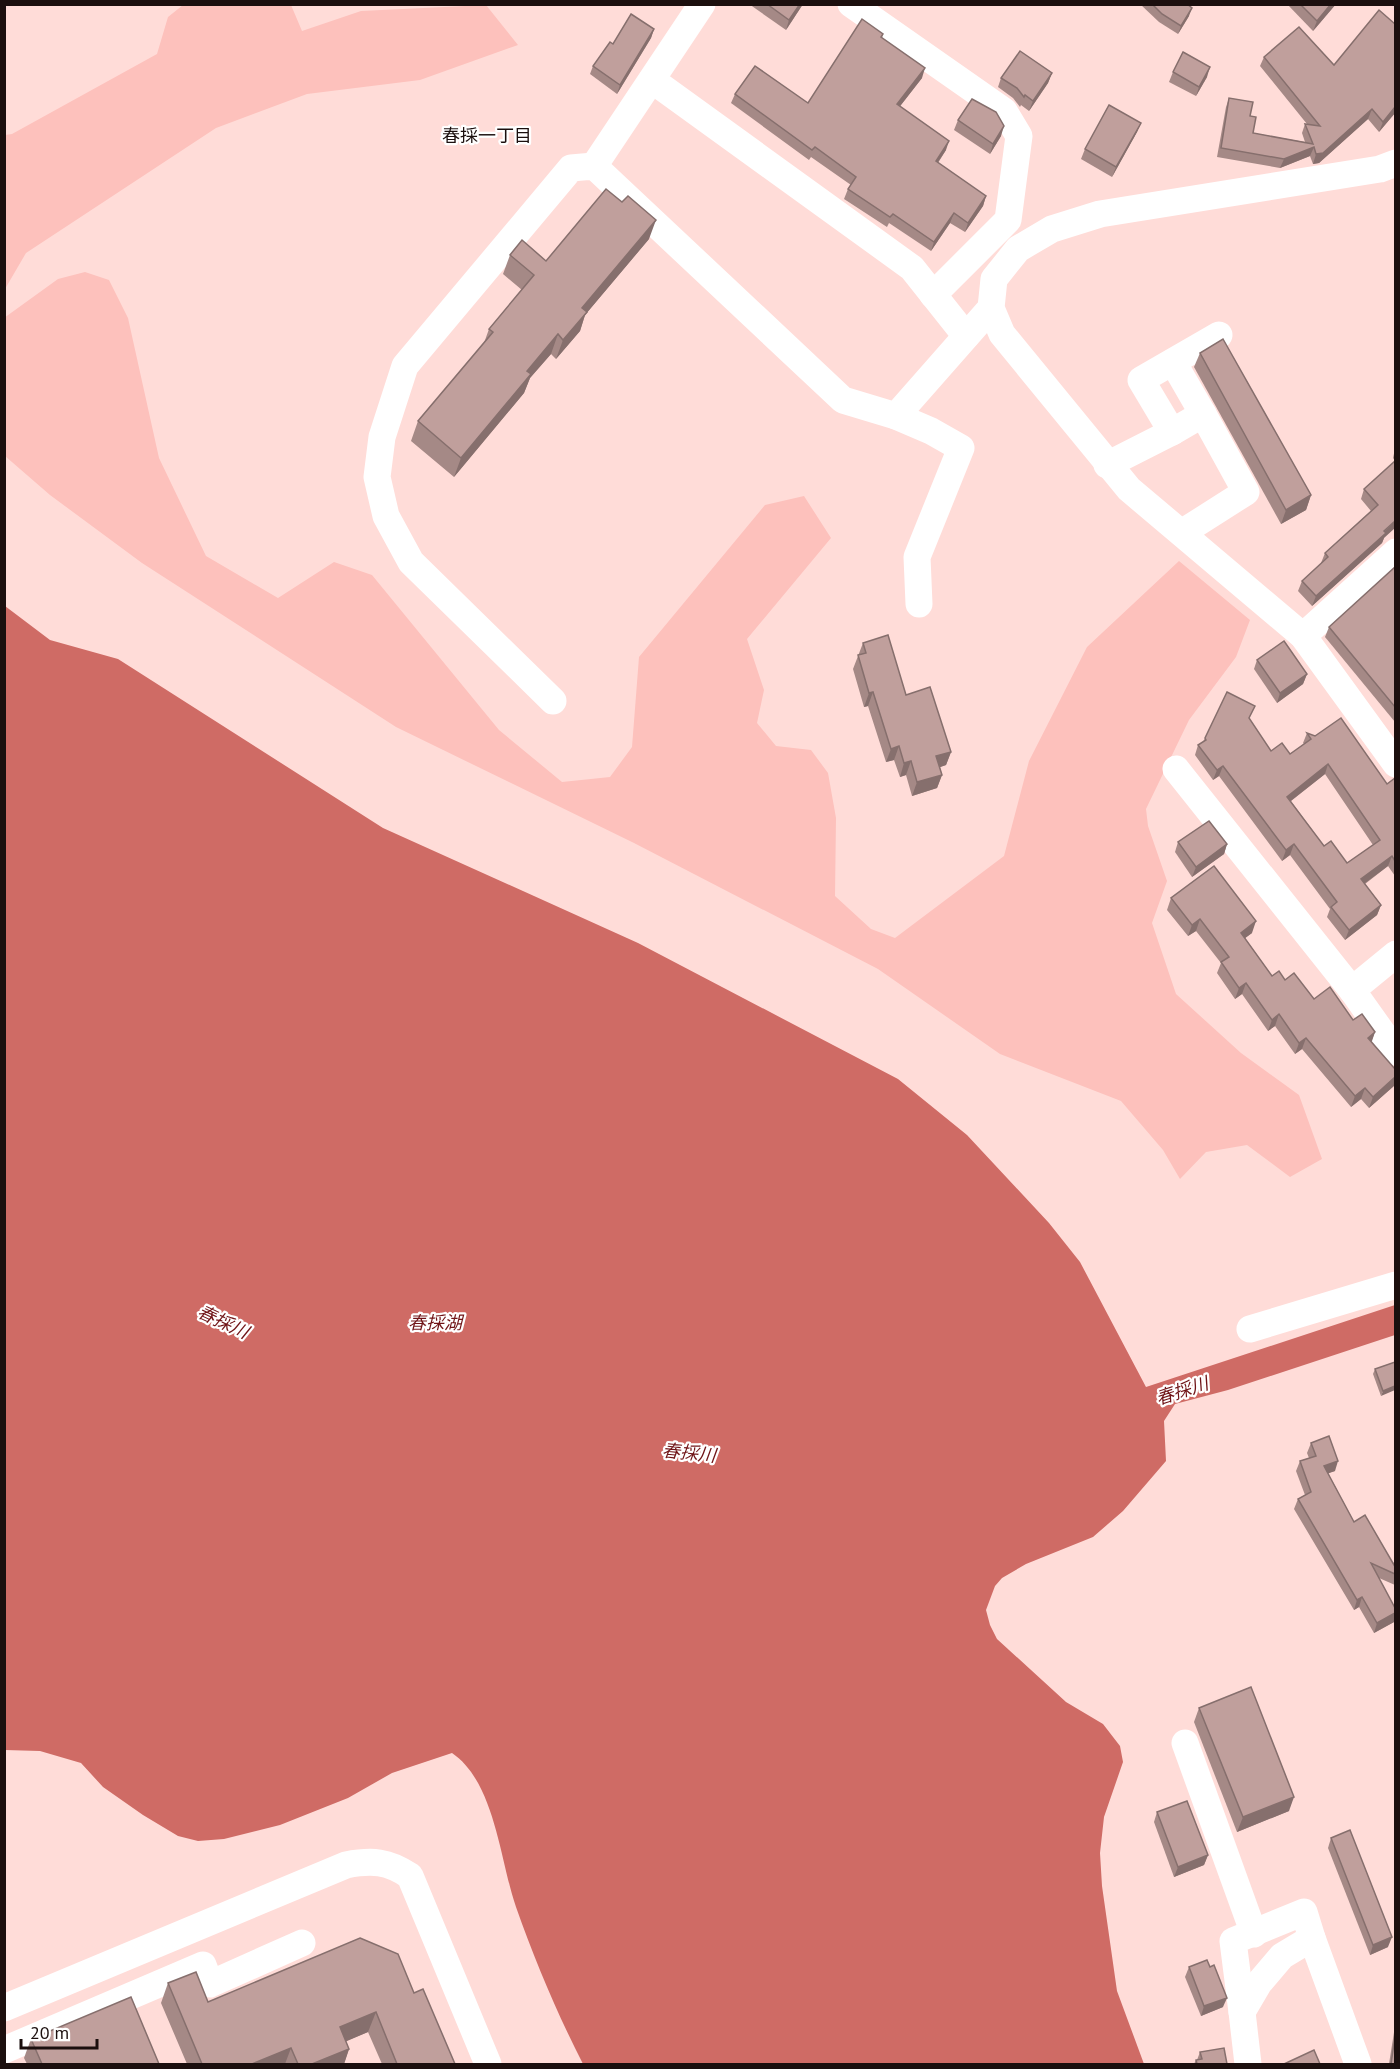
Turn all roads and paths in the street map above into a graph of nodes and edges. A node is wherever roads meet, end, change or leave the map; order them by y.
1 (702, 4) edge
2 (851, 4) edge
3 (652, 80) junction
4 (1395, 163) edge
5 (594, 166) junction
6 (933, 295) junction
7 (991, 308) junction
8 (1219, 335) dead end
9 (966, 336) junction
10 (1173, 362) junction
11 (1203, 414) junction
12 (896, 416) junction
13 (1172, 432) junction
14 (1107, 465) junction
15 (1182, 532) junction
16 (1395, 552) edge
17 (919, 604) dead end
18 (1303, 636) junction
19 (553, 701) dead end
20 (1394, 759) edge
21 (1176, 769) dead end
22 (1395, 954) edge
23 (1352, 990) junction
24 (1395, 1052) edge
25 (1395, 1286) edge
26 (1250, 1329) dead end
27 (1185, 1743) dead end
28 (1254, 1934) junction
29 (1312, 1938) junction
30 (302, 1943) dead end
31 (4, 2008) edge
32 (1242, 2012) junction
33 (4, 2050) edge
34 (488, 2064) edge
35 (1248, 2064) edge
36 (1358, 2064) edge

1 - 3 street
2 - 6 street
3 - 5 street
3 - 6 street
4 - 7 street
5 - 12 street
5 - 19 street
6 - 9 street
7 - 9 street
7 - 14 street
8 - 10 street
9 - 12 street
10 - 11 street
10 - 13 street
11 - 13 street
11 - 15 street
12 - 17 street
13 - 14 street
14 - 15 street
15 - 18 street
16 - 18 street
18 - 20 street
21 - 23 street
22 - 23 street
23 - 24 street
25 - 26 street
27 - 28 street
28 - 29 street
28 - 32 street
29 - 32 street
29 - 36 street
30 - 33 street
31 - 34 street
32 - 35 street

